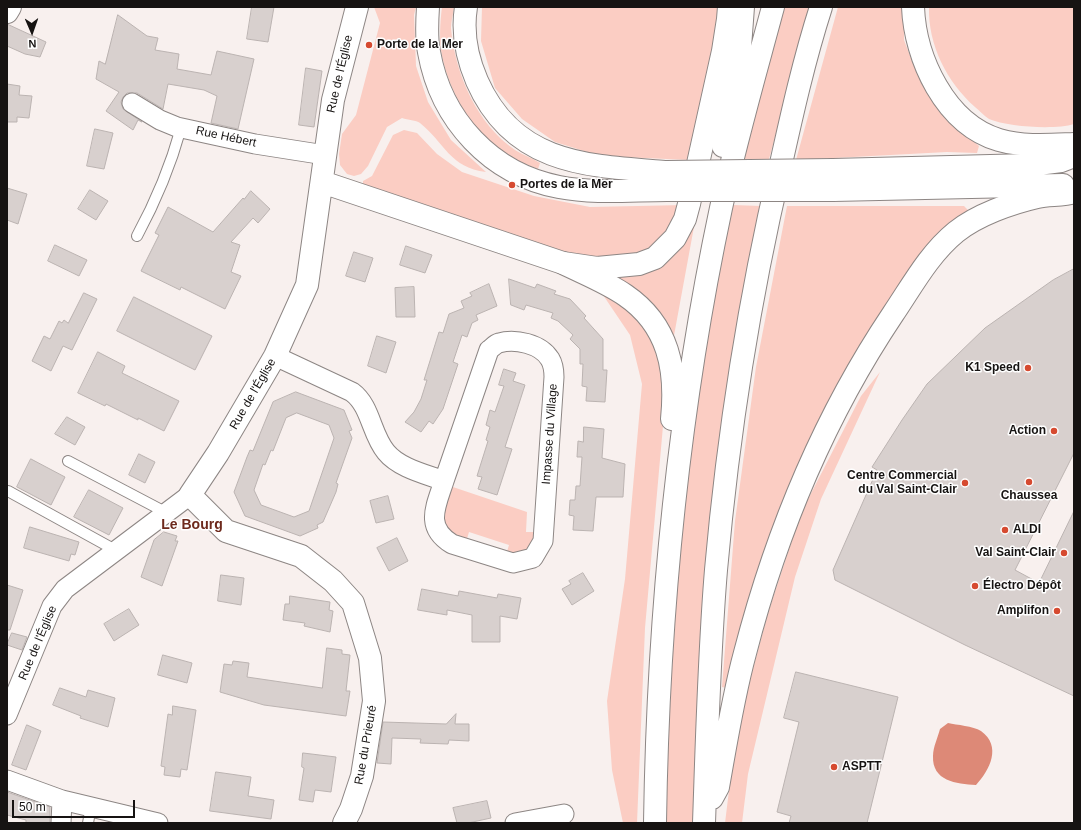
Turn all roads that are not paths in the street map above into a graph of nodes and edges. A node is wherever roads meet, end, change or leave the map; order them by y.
1 (10, 7) edge
2 (357, 7) edge
3 (428, 7) edge
4 (466, 7) edge
5 (729, 7) edge
6 (743, 7) edge
7 (773, 7) edge
8 (821, 7) edge
9 (913, 7) edge
10 (7, 12) edge
11 (132, 104) dead end
12 (182, 128) junction
13 (1074, 144) edge
14 (325, 155) junction
15 (1074, 156) edge
16 (833, 180) junction
17 (667, 181) junction
18 (322, 182) junction
19 (1074, 186) edge
20 (1074, 192) edge
21 (721, 208) junction
22 (137, 236) dead end
23 (563, 263) junction
24 (275, 356) junction
25 (682, 442) junction
26 (68, 461) dead end
27 (444, 481) junction
28 (8, 491) edge
29 (190, 495) junction
30 (167, 513) junction
31 (117, 551) junction
32 (8, 708) edge
33 (7, 780) edge
34 (62, 800) junction
35 (89, 814) edge
36 (564, 814) dead end
37 (705, 817) edge
38 (61, 823) edge
39 (158, 823) edge
40 (344, 823) edge
41 (519, 823) edge
42 (655, 823) edge

1 - 10 main road
2 - 14 main road, Rue de l'Église
3 - 17 main road
4 - 17 main road
5 - 23 main road
6 - 21 main road
7 - 21 main road
8 - 37 main road
9 - 13 main road
11 - 12 street, Rue Hébert
12 - 14 street, Rue Hébert
12 - 22 lane
14 - 18 main road, Rue de l'Église
15 - 16 main road
16 - 17 main road, bridge
16 - 19 main road
18 - 23 main road
18 - 24 main road, Rue de l'Église
20 - 37 main road
21 - 25 main road
23 - 25 main road
24 - 27 street
24 - 29 main road, Rue de l'Église
25 - 42 main road
26 - 30 lane
27 - 27 street, Impasse du Village
28 - 31 lane
29 - 30 street, Rue de l'Église
29 - 40 main road, Rue du Prieuré
30 - 31 street, Rue de l'Église
31 - 32 street, Rue de l'Église
33 - 34 street
34 - 35 street
34 - 38 street
35 - 39 street
36 - 41 street

